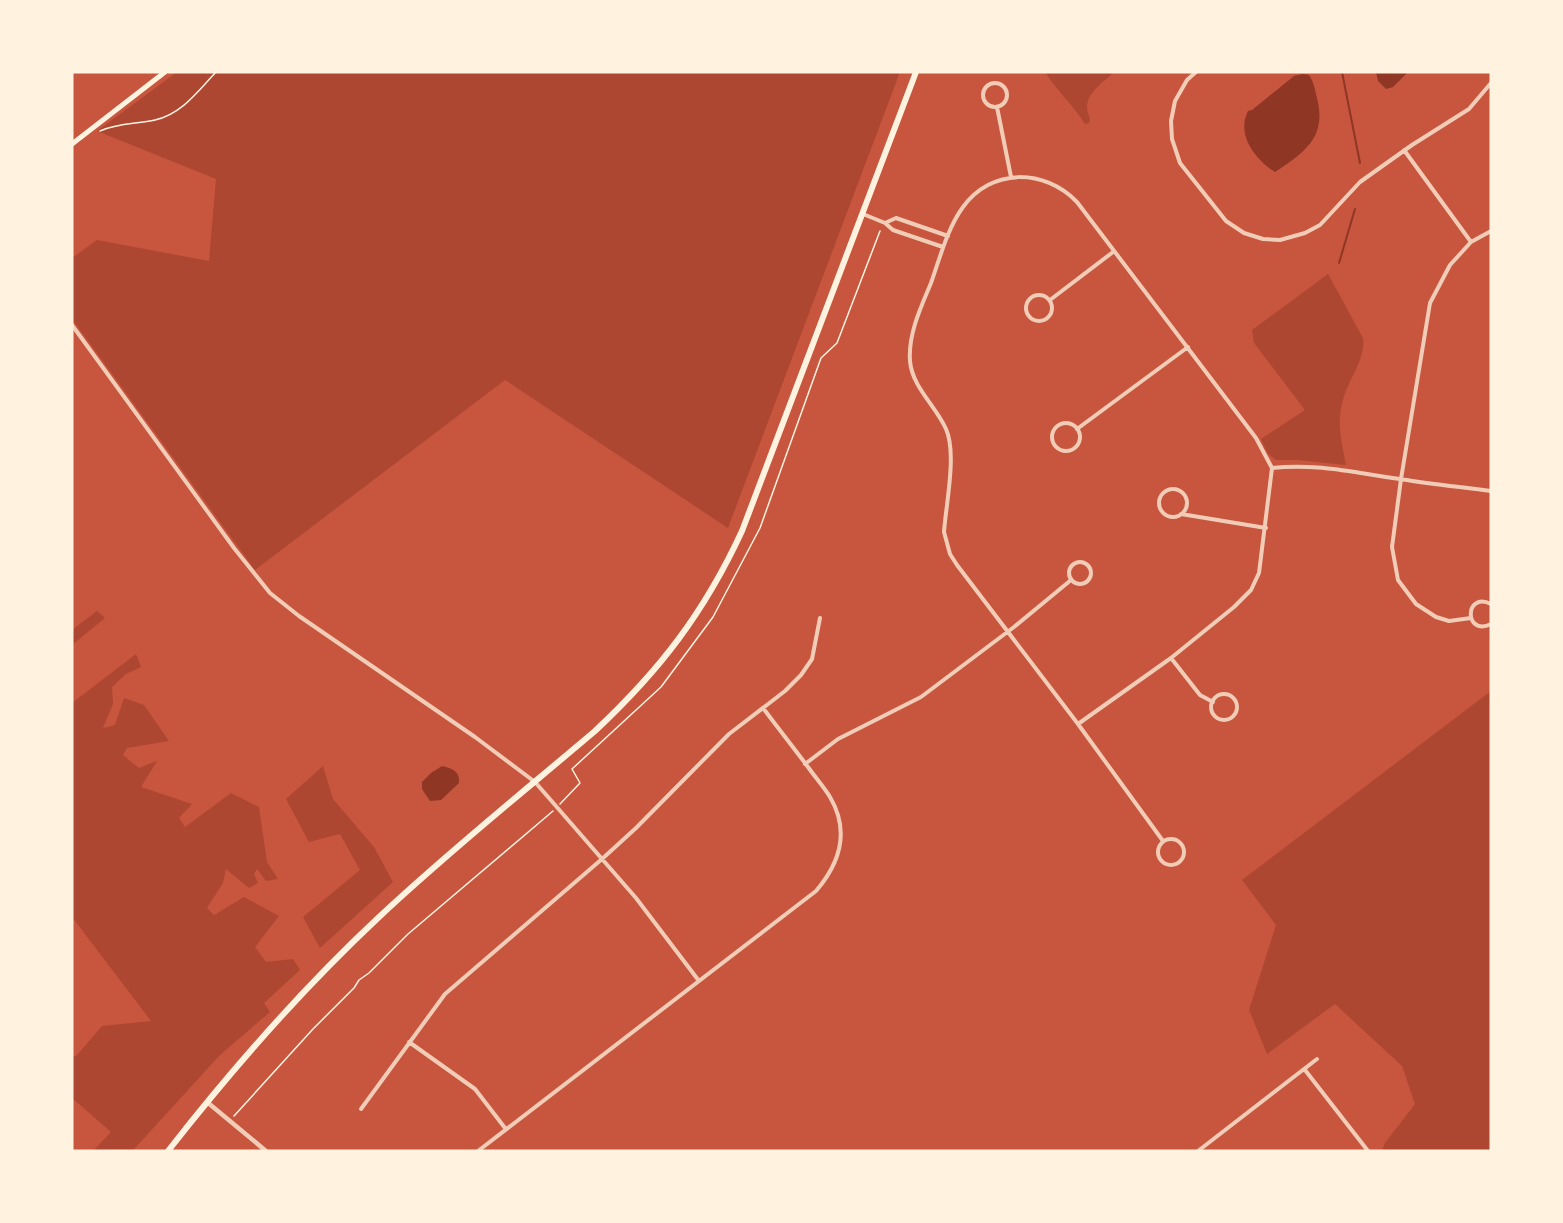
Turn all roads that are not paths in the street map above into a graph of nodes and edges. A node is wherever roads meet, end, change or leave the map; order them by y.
1 (165, 72) edge
2 (916, 72) edge
3 (1196, 72) edge
4 (1491, 83) edge
5 (997, 107) junction
6 (72, 144) edge
7 (1404, 150) junction
8 (1011, 177) junction
9 (863, 214) junction
10 (885, 223) junction
11 (1491, 231) edge
12 (948, 236) junction
13 (1472, 242) junction
14 (943, 247) junction
15 (1113, 252) junction
16 (1050, 300) junction
17 (72, 325) edge
18 (1188, 347) junction
19 (1077, 429) junction
20 (1272, 468) junction
21 (1401, 480) junction
22 (1491, 491) edge
23 (1181, 514) junction
24 (1266, 528) junction
25 (1071, 580) junction
26 (1491, 604) edge
27 (820, 618) dead end
28 (1471, 618) junction
29 (1491, 624) edge
30 (1007, 632) junction
31 (1171, 658) junction
32 (1213, 702) junction
33 (763, 708) junction
34 (1078, 724) junction
35 (805, 764) junction
36 (536, 782) junction
37 (1163, 841) junction
38 (602, 859) junction
39 (699, 981) junction
40 (409, 1042) junction
41 (1317, 1059) dead end
42 (1305, 1070) junction
43 (207, 1102) junction
44 (361, 1109) dead end
45 (505, 1128) junction
46 (168, 1151) edge
47 (266, 1151) edge
48 (478, 1151) edge
49 (1198, 1151) edge
50 (1368, 1151) edge

1 - 6 main road
2 - 9 highway
3 - 7 street
4 - 7 street
5 - 5 street
5 - 8 street
7 - 13 street
8 - 12 street
8 - 15 street
9 - 10 street
9 - 36 highway
10 - 12 street
10 - 14 street
11 - 13 street
12 - 14 street
13 - 21 street
14 - 30 street
15 - 16 street
15 - 18 street
16 - 16 street
17 - 36 street
18 - 19 street
18 - 20 street
19 - 19 street
20 - 21 street
20 - 24 street
21 - 22 street
21 - 28 street
23 - 23 street
23 - 24 street
24 - 31 street
25 - 25 street
25 - 30 street
26 - 28 street
27 - 33 street
28 - 29 street
30 - 34 street
30 - 35 street
31 - 32 street
31 - 34 street
32 - 32 street
33 - 35 street
33 - 38 street
34 - 37 street
35 - 39 street
36 - 38 street
36 - 43 highway
37 - 37 street
38 - 39 street
38 - 40 street
39 - 45 street
40 - 44 street
40 - 45 street
41 - 42 street
42 - 49 street
42 - 50 street
43 - 46 highway
43 - 47 street
45 - 48 street

